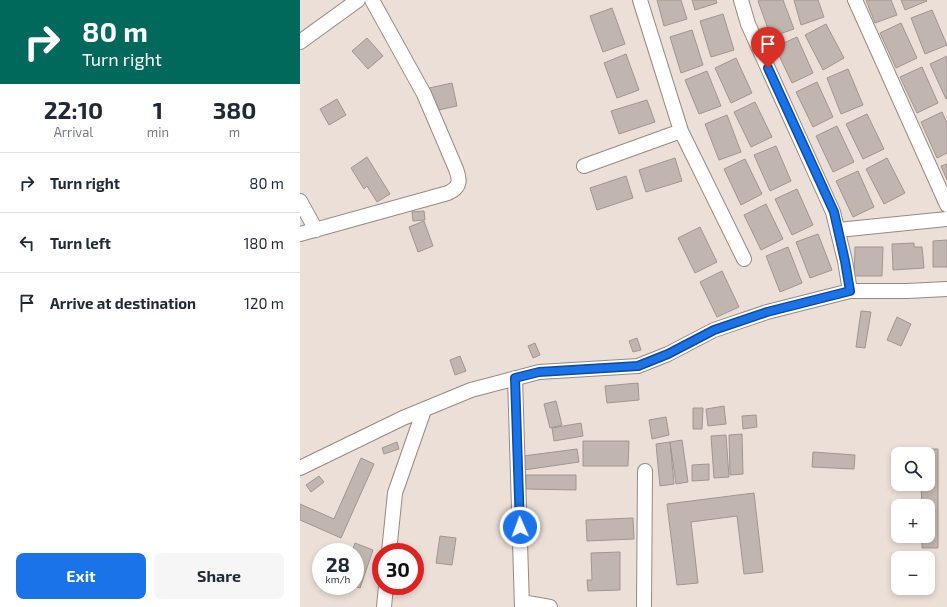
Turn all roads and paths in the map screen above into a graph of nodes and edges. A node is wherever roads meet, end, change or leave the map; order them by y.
1 (358, 0) edge
2 (372, 0) edge
3 (640, 0) edge
4 (740, 0) edge
5 (855, 0) edge
6 (300, 42) edge
7 (681, 131) junction
8 (584, 166) dead end
9 (300, 201) edge
10 (947, 205) edge
11 (947, 219) edge
12 (316, 230) junction
13 (838, 230) junction
14 (300, 234) edge
15 (744, 258) dead end
16 (947, 289) edge
17 (850, 291) junction
18 (515, 378) junction
19 (424, 410) junction
20 (300, 468) edge
21 (645, 471) dead end
22 (390, 543) edge
23 (385, 595) edge
24 (522, 605) edge
25 (384, 607) edge
26 (550, 607) edge
27 (644, 607) edge

1 - 6 street
2 - 12 street
3 - 7 street
4 - 13 street
5 - 10 street
7 - 8 street
7 - 15 street
9 - 12 street
11 - 13 street
12 - 14 street
13 - 17 street
16 - 17 street
17 - 18 street
18 - 19 street
18 - 24 street
19 - 20 street
19 - 22 street
21 - 27 street
23 - 25 street
24 - 26 street

